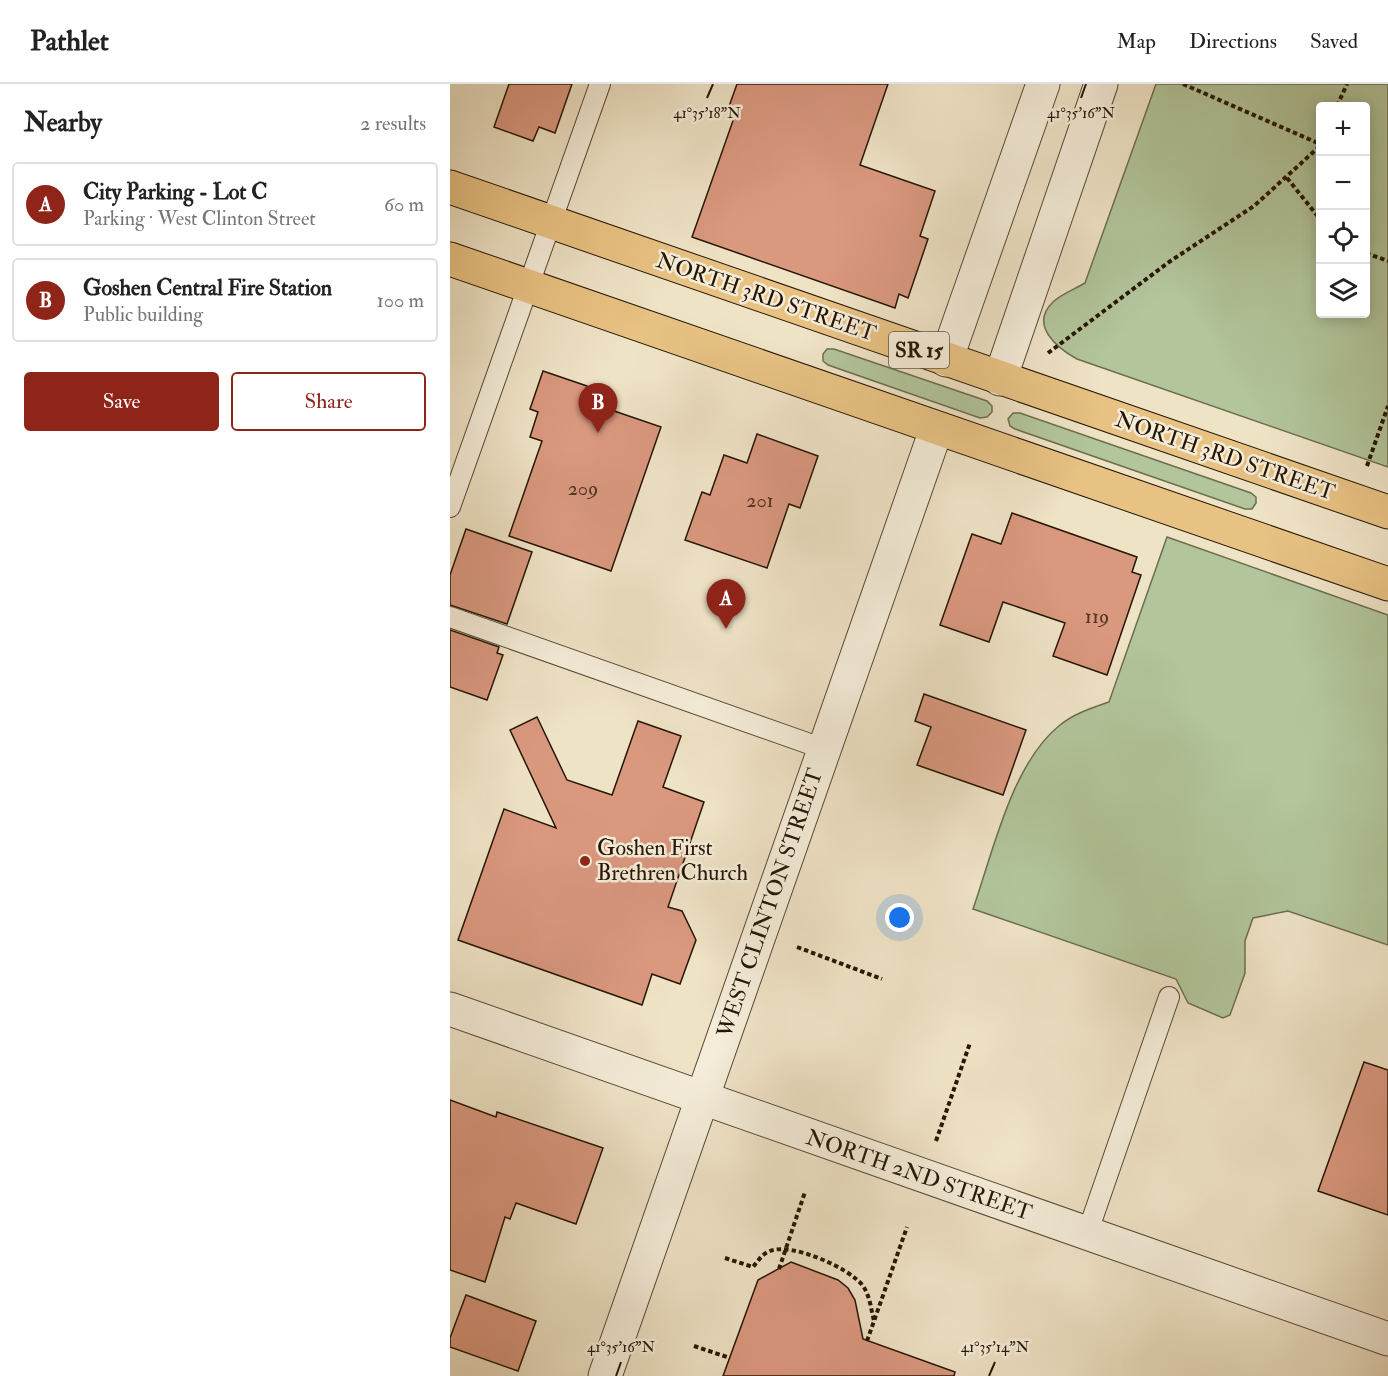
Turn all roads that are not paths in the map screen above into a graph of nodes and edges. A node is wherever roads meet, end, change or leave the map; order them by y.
1 (600, 84) edge
2 (1043, 84) edge
3 (1101, 84) edge
4 (450, 187) edge
5 (549, 222) junction
6 (450, 260) edge
7 (527, 286) junction
8 (946, 360) junction
9 (1000, 379) junction
10 (936, 430) junction
11 (450, 507) edge
12 (1388, 512) edge
13 (1388, 584) edge
14 (450, 617) edge
15 (825, 749) junction
16 (1169, 998) dead end
17 (450, 1010) edge
18 (701, 1099) junction
19 (1087, 1234) junction
20 (1388, 1339) edge
21 (605, 1376) edge

1 - 5 lane
2 - 8 street
3 - 9 street
4 - 5 main road, NORTH 3RD STREET / SR 15
5 - 7 lane
5 - 8 main road, NORTH 3RD STREET / SR 15
6 - 7 main road
7 - 10 main road
7 - 11 lane
8 - 9 main road, NORTH 3RD STREET / SR 15
9 - 12 main road, NORTH 3RD STREET / SR 15
10 - 13 main road
10 - 15 street, WEST CLINTON STREET
14 - 15 lane
15 - 18 street, WEST CLINTON STREET
16 - 19 lane
17 - 18 street, NORTH 2ND STREET
18 - 19 street, NORTH 2ND STREET
18 - 21 street, WEST CLINTON STREET
19 - 20 street, NORTH 2ND STREET

